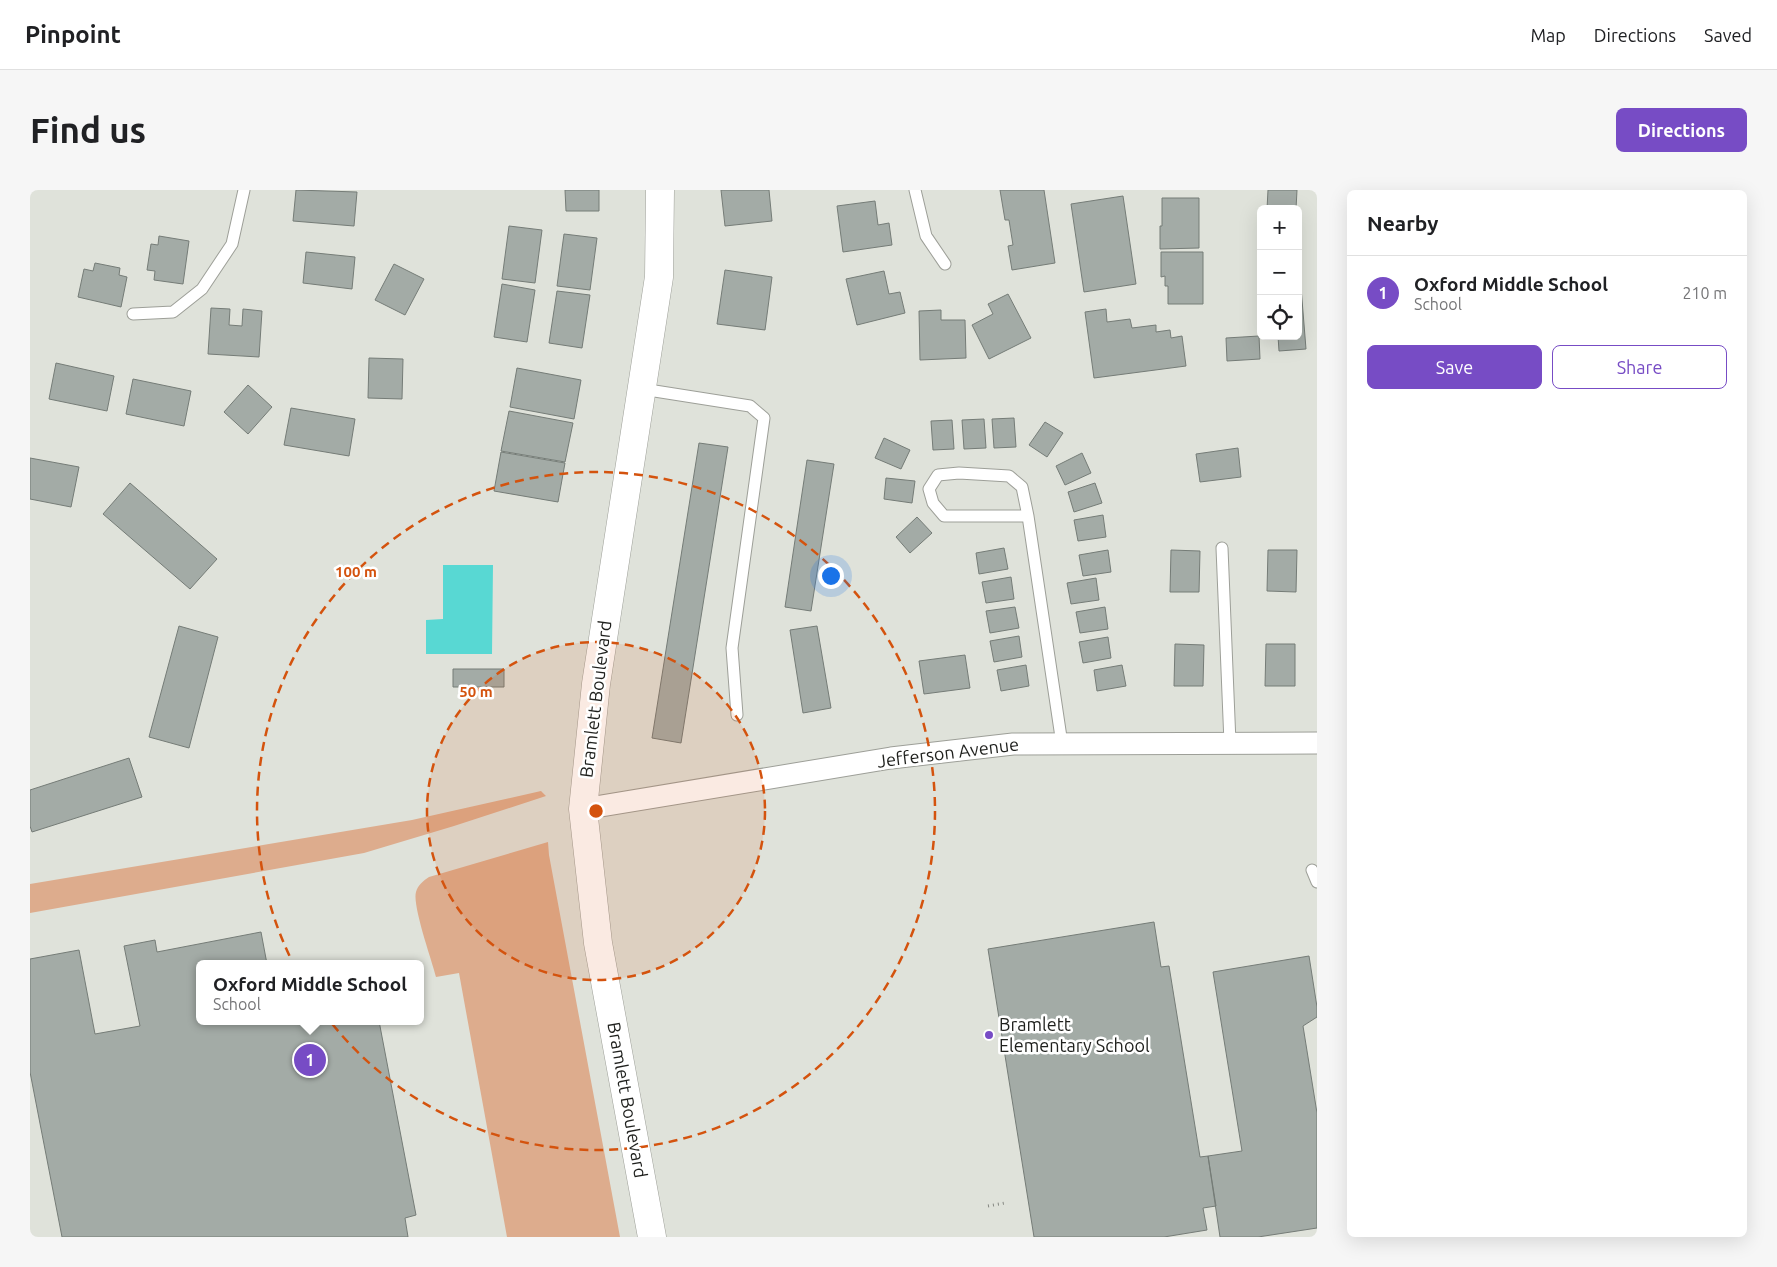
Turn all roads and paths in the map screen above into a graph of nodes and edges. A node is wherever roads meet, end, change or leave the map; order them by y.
1 (244, 190) edge
2 (660, 190) edge
3 (915, 190) edge
4 (945, 264) dead end
5 (133, 314) dead end
6 (642, 388) junction
7 (1028, 516) junction
8 (1222, 548) dead end
9 (737, 715) dead end
10 (1230, 743) junction
11 (1317, 743) edge
12 (1062, 744) junction
13 (583, 809) junction
14 (1312, 870) dead end
15 (1317, 882) edge
16 (1005, 1203) dead end
17 (988, 1206) dead end
18 (652, 1237) edge

1 - 5 lane
2 - 6 street, Bramlett Boulevard
3 - 4 lane
6 - 9 lane
6 - 13 street, Bramlett Boulevard
7 - 7 lane
7 - 12 lane
8 - 10 lane
10 - 11 street, Jefferson Avenue
10 - 12 street, Jefferson Avenue
12 - 13 street, Jefferson Avenue
13 - 18 street, Bramlett Boulevard
14 - 15 lane
16 - 17 path

